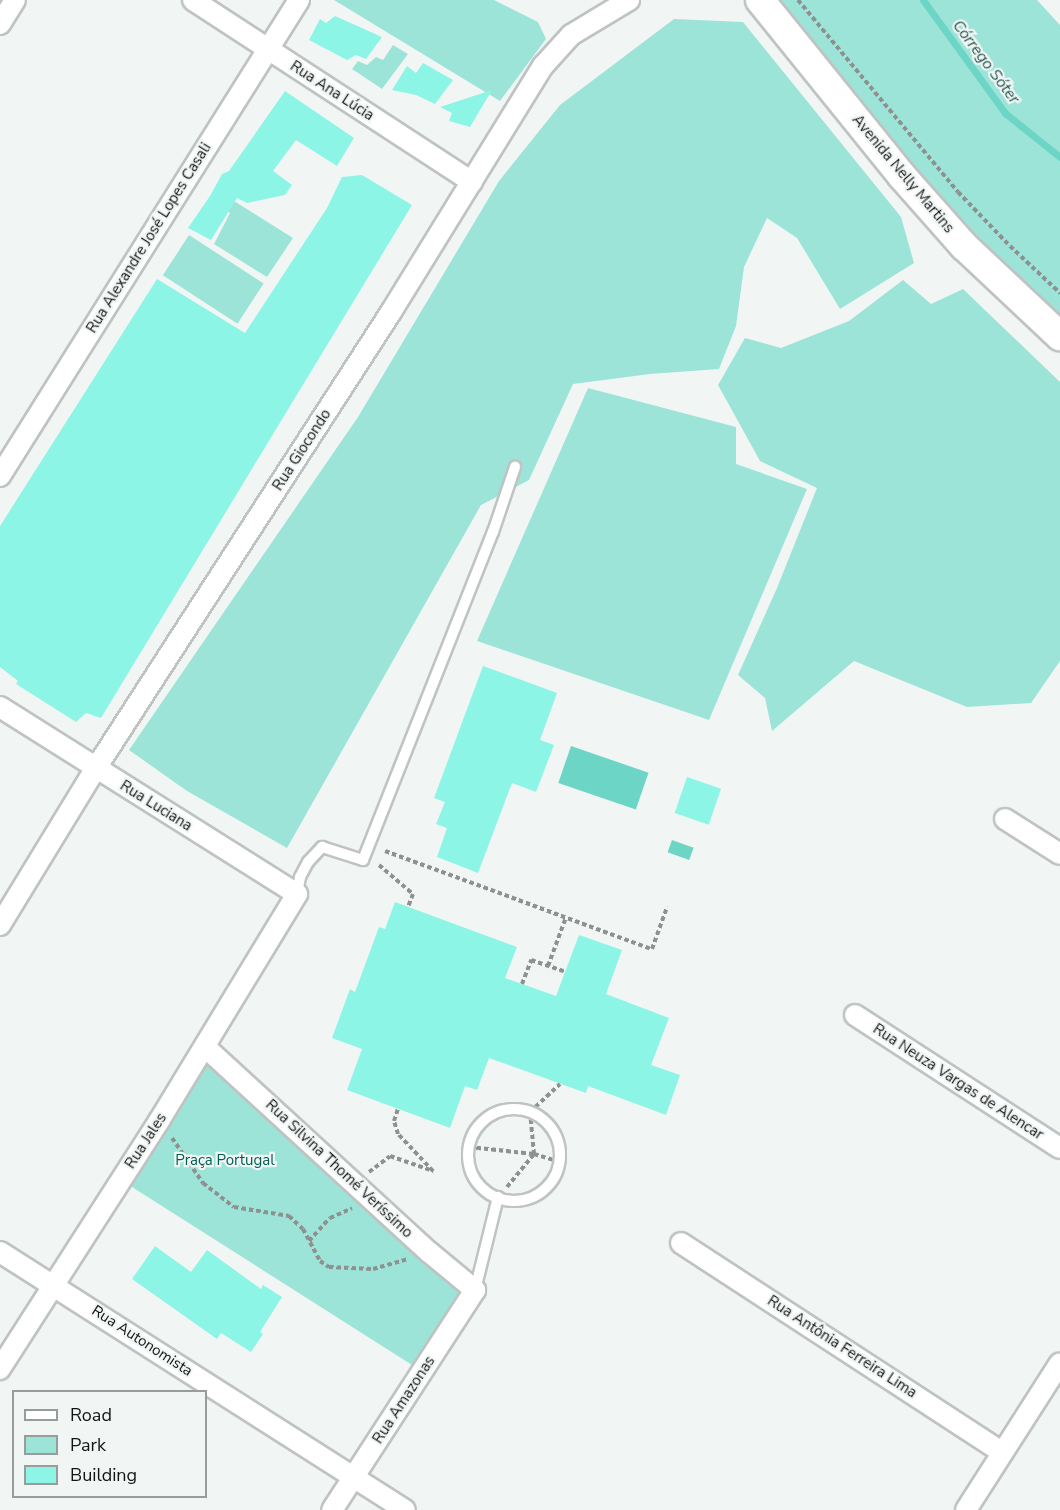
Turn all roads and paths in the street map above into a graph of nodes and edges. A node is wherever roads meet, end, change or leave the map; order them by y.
1 (15, 0) edge
2 (193, 0) edge
3 (299, 0) edge
4 (629, 0) edge
5 (760, 0) edge
6 (798, 0) edge
7 (0, 24) edge
8 (267, 49) junction
9 (472, 182) junction
10 (1060, 293) edge
11 (1060, 336) edge
12 (515, 467) dead end
13 (0, 476) edge
14 (0, 707) edge
15 (96, 768) junction
16 (379, 818) junction
17 (1005, 819) dead end
18 (385, 851) junction
19 (1060, 854) edge
20 (292, 903) junction
21 (408, 907) dead end
22 (667, 907) dead end
23 (566, 917) junction
24 (0, 925) edge
25 (548, 966) junction
26 (565, 972) dead end
27 (522, 984) dead end
28 (855, 1015) dead end
29 (205, 1047) junction
30 (560, 1084) dead end
31 (398, 1109) dead end
32 (530, 1112) junction
33 (159, 1120) junction
34 (469, 1147) junction
35 (1060, 1148) edge
36 (534, 1154) junction
37 (560, 1162) junction
38 (354, 1182) junction
39 (498, 1197) junction
40 (371, 1199) junction
41 (309, 1242) junction
42 (681, 1243) dead end
43 (0, 1252) edge
44 (429, 1252) junction
45 (53, 1284) junction
46 (475, 1290) junction
47 (1060, 1363) edge
48 (0, 1369) edge
49 (1002, 1452) junction
50 (353, 1477) junction
51 (332, 1510) edge
52 (405, 1510) edge
53 (966, 1510) edge

1 - 7 street
2 - 8 street, Rua Ana Lúcia
3 - 8 street, Rua Alexandre José Lopes Casali
4 - 9 street, Rua Giocondo
5 - 11 main road, Avenida Nelly Martins
6 - 10 path
8 - 9 street, Rua Ana Lúcia
8 - 13 street, Rua Alexandre José Lopes Casali
9 - 15 street, Rua Giocondo
12 - 16 lane
14 - 15 street, Rua Luciana
15 - 20 street, Rua Luciana
15 - 24 street, Rua Giocondo
16 - 18 path
16 - 20 lane
17 - 19 street
18 - 21 path
18 - 23 path
20 - 29 street, Rua Jales
22 - 23 path
23 - 25 path
25 - 26 path
25 - 27 path
28 - 35 street, Rua Neuza Vargas de Alencar
29 - 33 street, Rua Jales
29 - 38 street, Rua Silvina Thomé Veríssimo
30 - 32 path
31 - 38 path
32 - 34 lane
32 - 36 path
32 - 37 lane
33 - 41 path
33 - 45 street, Rua Jales
34 - 36 path
34 - 39 lane
36 - 37 path
36 - 39 path
37 - 39 lane
38 - 40 street, Rua Silvina Thomé Veríssimo
39 - 46 lane
40 - 41 path
40 - 44 street, Rua Silvina Thomé Veríssimo
41 - 44 path
42 - 49 street, Rua Antônia Ferreira Lima
43 - 45 street, Rua Autonomista
44 - 46 street, Rua Silvina Thomé Veríssimo
45 - 48 street, Rua Jales
45 - 50 street, Rua Autonomista
46 - 50 street, Rua Amazonas
47 - 49 street
49 - 53 street
50 - 51 street, Rua Amazonas
50 - 52 street, Rua Autonomista

